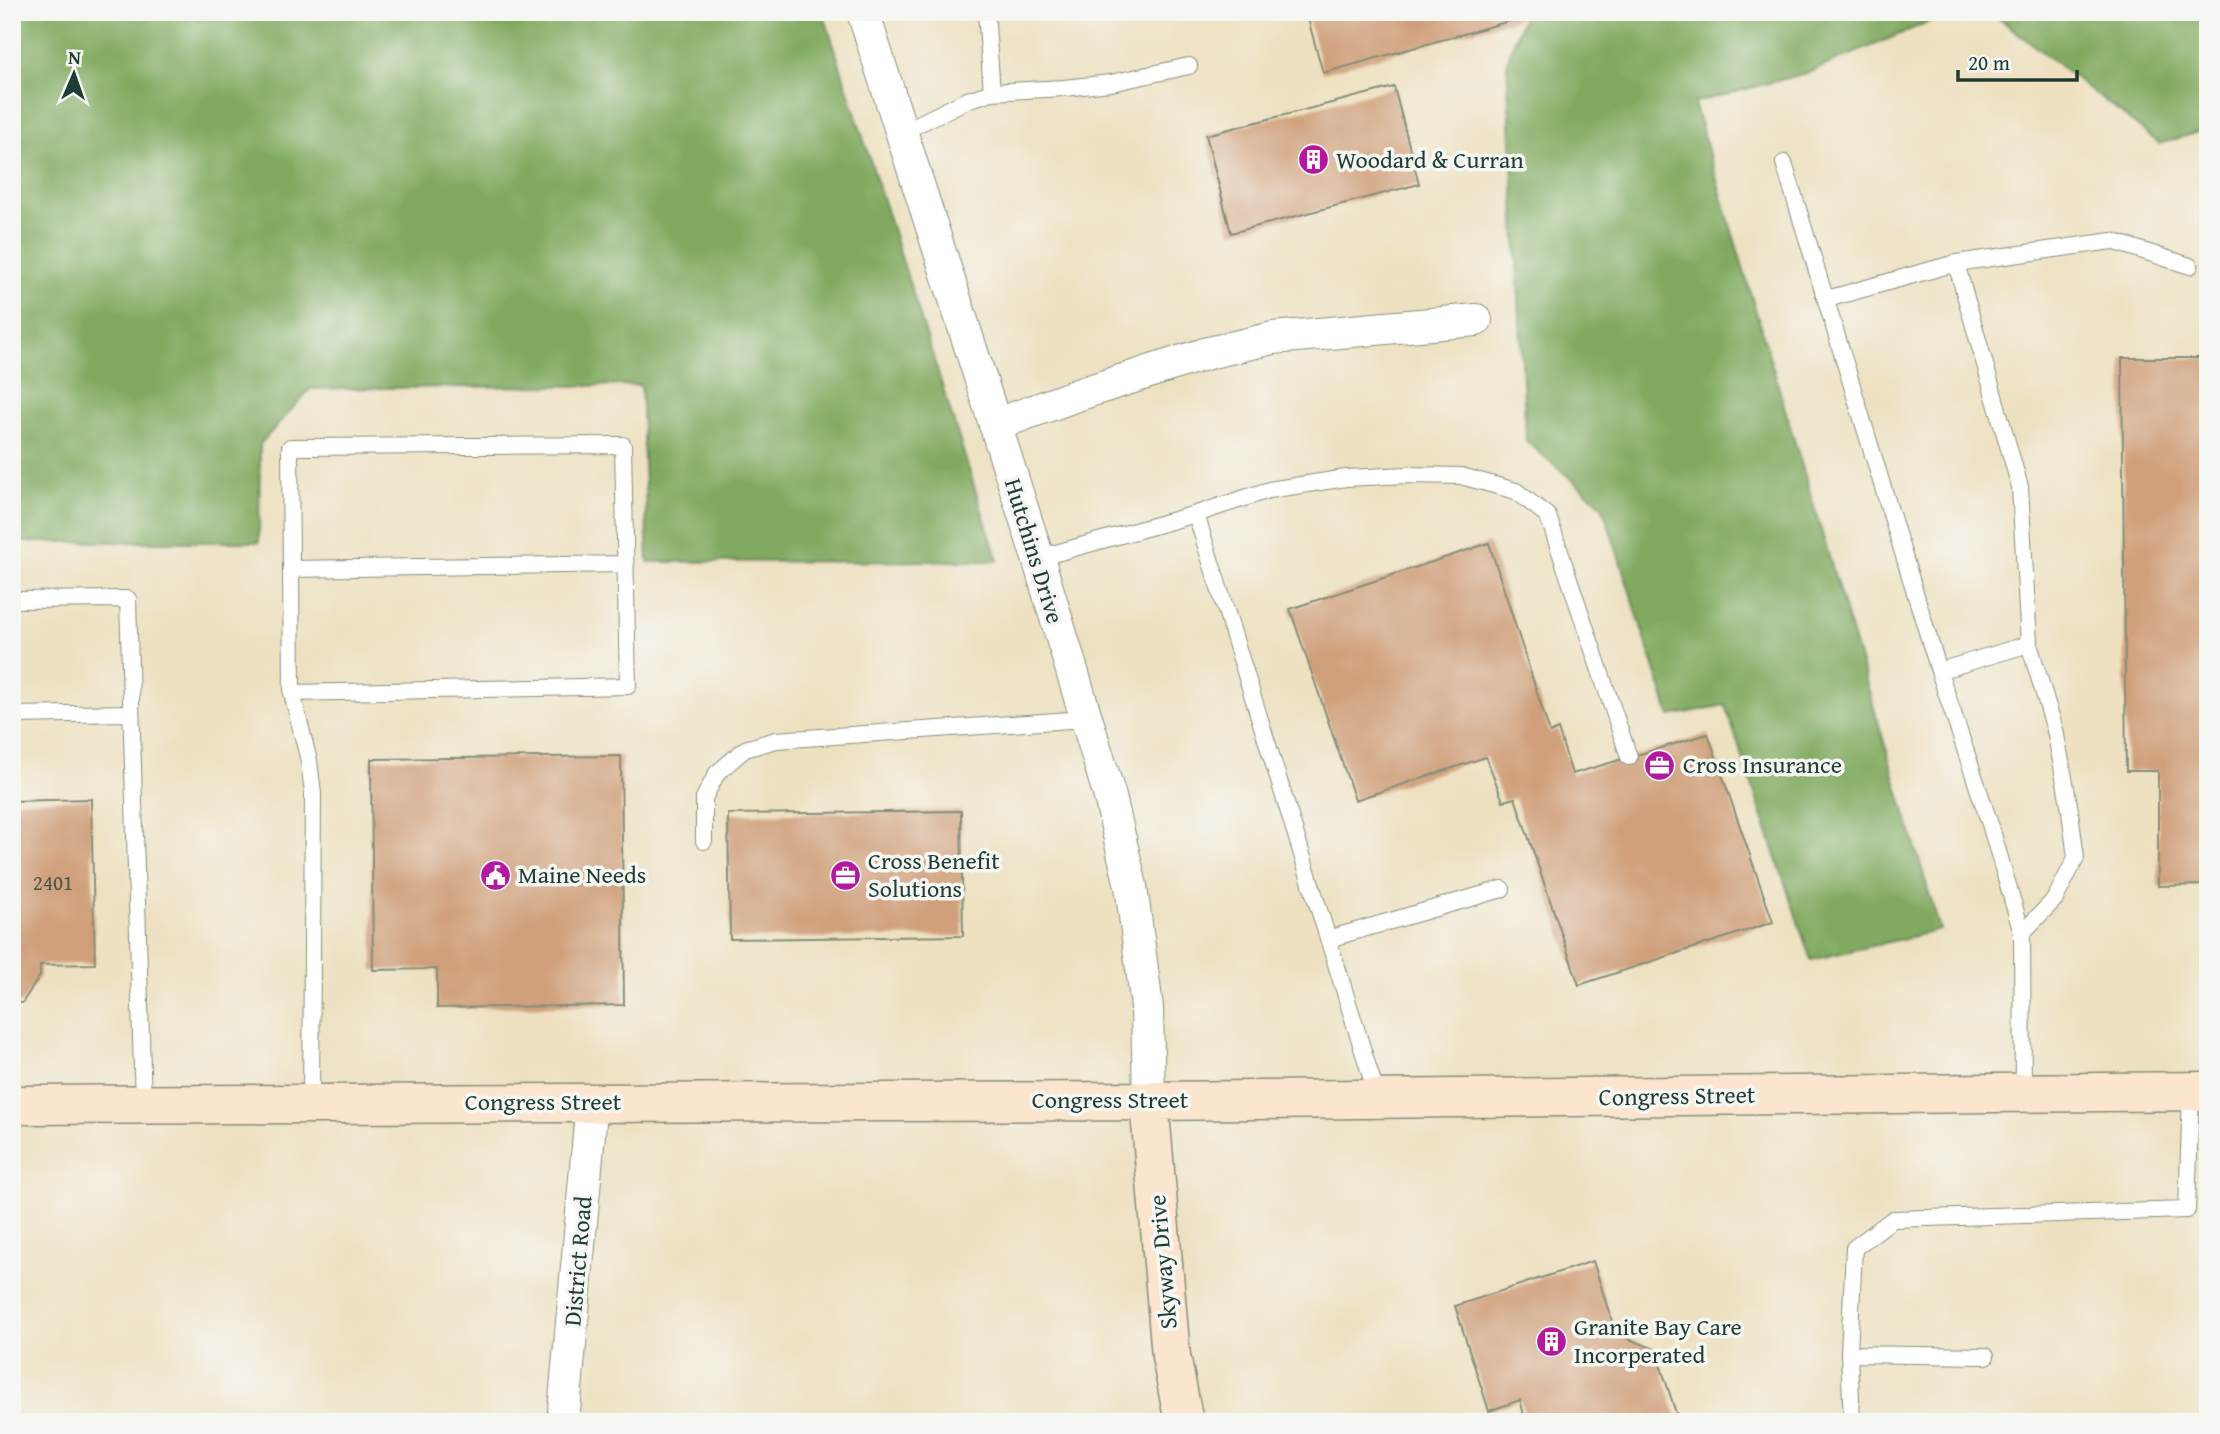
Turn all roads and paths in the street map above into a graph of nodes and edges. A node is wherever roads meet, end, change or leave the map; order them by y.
1 (863, 12) edge
2 (986, 12) edge
3 (1189, 66) dead end
4 (992, 92) junction
5 (902, 132) junction
6 (1784, 163) dead end
7 (1956, 262) junction
8 (2190, 266) dead end
9 (1827, 299) junction
10 (1476, 320) dead end
11 (995, 425) junction
12 (1196, 513) junction
13 (1038, 558) junction
14 (626, 565) junction
15 (290, 569) junction
16 (12, 600) edge
17 (2029, 644) junction
18 (1939, 671) junction
19 (292, 693) junction
20 (131, 713) junction
21 (12, 715) edge
22 (1085, 719) junction
23 (1629, 757) dead end
24 (704, 841) dead end
25 (1502, 889) dead end
26 (2022, 933) junction
27 (1328, 939) junction
28 (2199, 1091) edge
29 (2023, 1093) junction
30 (1378, 1099) junction
31 (592, 1101) junction
32 (1149, 1101) junction
33 (311, 1103) junction
34 (143, 1104) junction
35 (12, 1105) edge
36 (1849, 1354) junction
37 (1986, 1356) dead end
38 (563, 1422) edge
39 (1184, 1422) edge
40 (1852, 1422) edge

1 - 5 street, Hutchins Drive
2 - 4 lane
3 - 4 lane
4 - 5 lane
5 - 11 street, Hutchins Drive
6 - 9 lane
7 - 8 lane
7 - 9 lane
7 - 17 lane
9 - 18 lane
10 - 11 street
11 - 13 street, Hutchins Drive
12 - 13 lane
12 - 23 lane
12 - 27 lane
13 - 22 street, Hutchins Drive
14 - 15 lane
14 - 15 lane
14 - 19 lane
15 - 19 lane
16 - 20 lane
17 - 18 lane
17 - 26 lane
18 - 26 lane
19 - 33 lane
20 - 21 lane
20 - 34 lane
22 - 24 lane
22 - 32 street, Hutchins Drive
25 - 27 lane
26 - 29 lane
27 - 30 lane
28 - 29 main road, Congress Street
28 - 36 lane
29 - 30 main road, Congress Street
30 - 32 main road, Congress Street
31 - 32 main road, Congress Street
31 - 33 main road, Congress Street
31 - 38 street, District Road
32 - 39 main road, Skyway Drive
33 - 34 main road, Congress Street
34 - 35 main road, Congress Street
36 - 37 lane
36 - 40 lane

